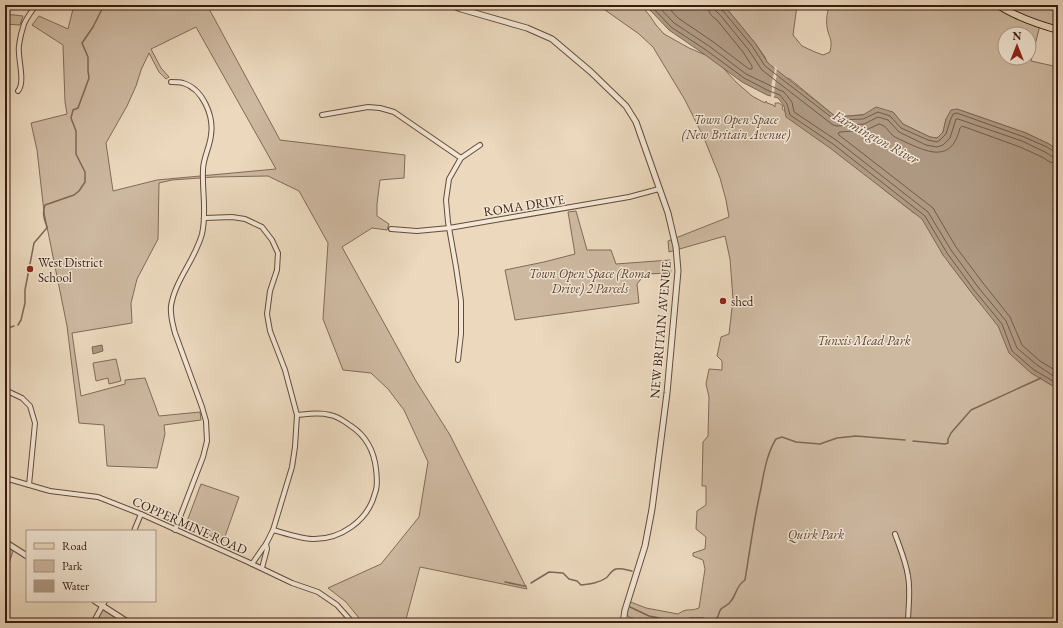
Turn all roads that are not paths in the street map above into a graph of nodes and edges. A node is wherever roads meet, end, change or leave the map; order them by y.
1 (36, 5) edge
2 (451, 5) edge
3 (998, 5) edge
4 (1058, 30) edge
5 (171, 82) dead end
6 (18, 91) dead end
7 (322, 115) dead end
8 (480, 145) dead end
9 (461, 158) junction
10 (659, 189) junction
11 (205, 218) junction
12 (449, 228) junction
13 (391, 229) dead end
14 (458, 360) dead end
15 (5, 390) edge
16 (297, 415) junction
17 (5, 478) edge
18 (29, 485) junction
19 (141, 514) junction
20 (134, 530) edge
21 (175, 530) junction
22 (273, 530) junction
23 (895, 534) dead end
24 (5, 542) edge
25 (266, 544) junction
26 (26, 555) edge
27 (252, 564) junction
28 (262, 568) junction
29 (104, 603) edge
30 (93, 623) edge
31 (129, 623) edge
32 (353, 623) edge
33 (623, 623) edge
34 (908, 623) edge

1 - 6 street
2 - 10 street, NEW BRITAIN AVENUE
3 - 4 main road
5 - 11 street
7 - 9 street
8 - 9 street
9 - 12 street
10 - 12 street, ROMA DRIVE
10 - 33 street, NEW BRITAIN AVENUE
11 - 16 street
11 - 21 street
12 - 13 street, ROMA DRIVE
12 - 14 street
15 - 18 street
16 - 22 street
16 - 22 street
17 - 18 street, COPPERMINE ROAD
18 - 19 street, COPPERMINE ROAD
19 - 20 street
19 - 21 street, COPPERMINE ROAD
21 - 27 street, COPPERMINE ROAD
22 - 25 street
23 - 34 street
24 - 26 street
25 - 27 street
25 - 28 street
27 - 28 street, COPPERMINE ROAD
28 - 32 street, COPPERMINE ROAD
29 - 30 street
29 - 31 street

